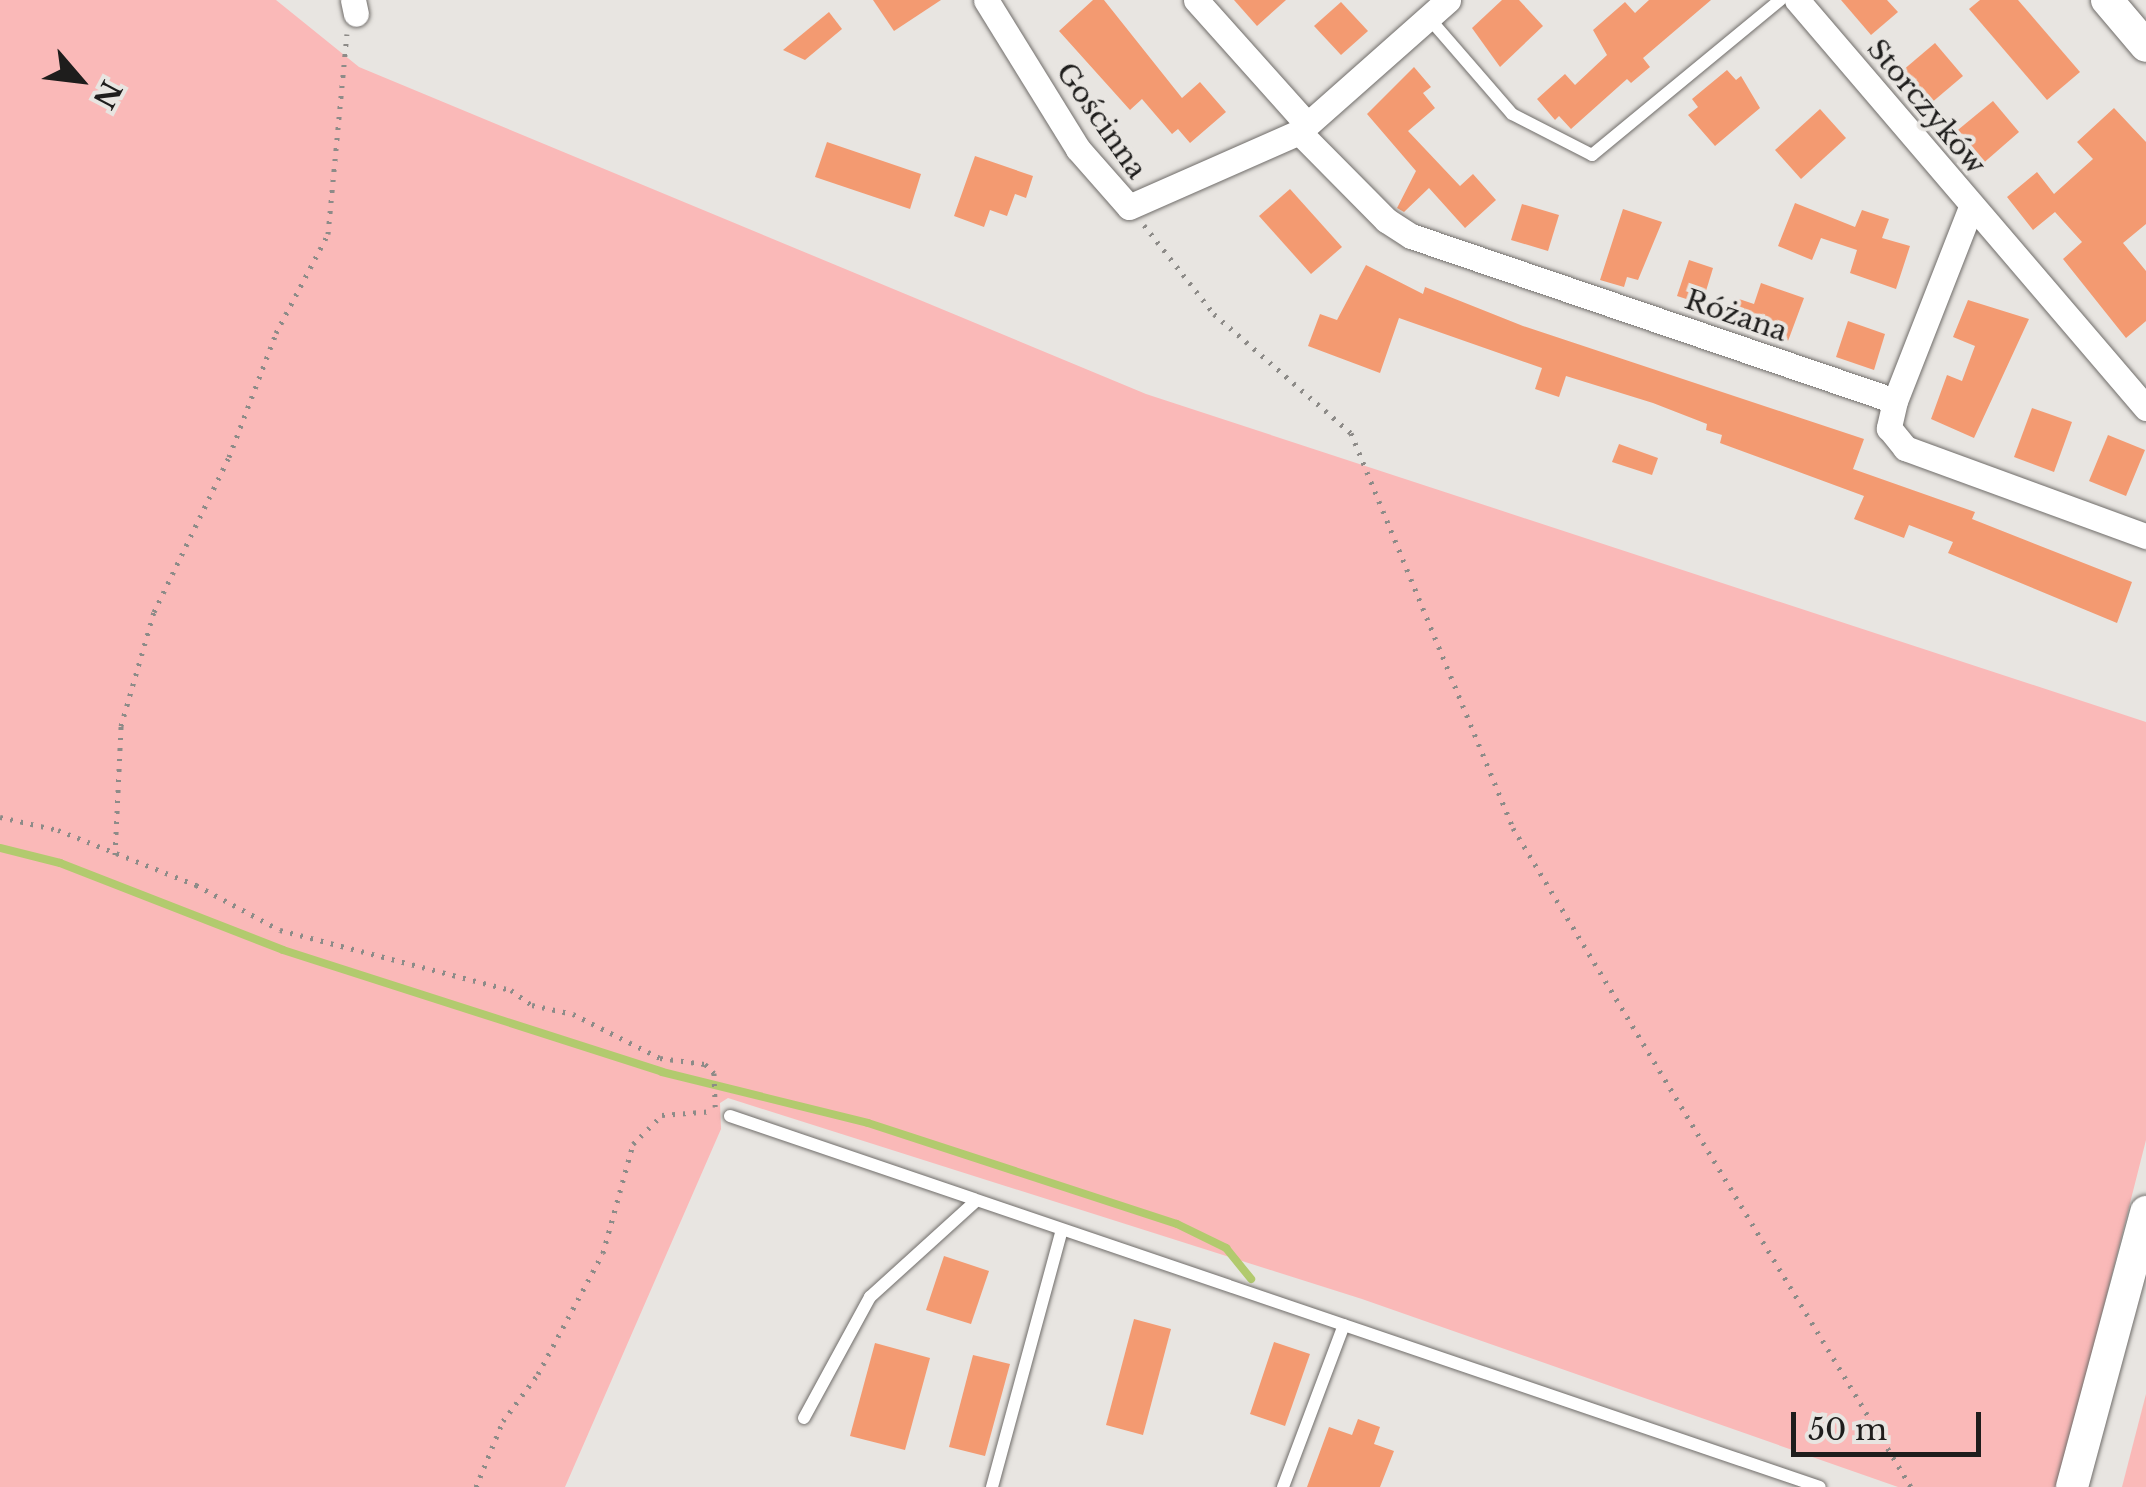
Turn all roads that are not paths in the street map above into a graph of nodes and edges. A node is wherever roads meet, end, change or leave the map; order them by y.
1 (986, 0) edge
2 (1196, 0) edge
3 (1448, 0) edge
4 (1780, 0) edge
5 (1797, 0) edge
6 (2107, 0) edge
7 (1428, 17) junction
8 (2146, 46) edge
9 (1303, 128) junction
10 (1971, 207) junction
11 (1894, 401) junction
12 (2146, 408) edge
13 (2146, 536) edge
14 (730, 1116) road end
15 (976, 1201) junction
16 (2146, 1212) edge
17 (1062, 1230) junction
18 (2146, 1295) edge
19 (1344, 1325) junction
20 (804, 1418) dead end
21 (992, 1487) edge
22 (1283, 1487) edge
23 (1820, 1487) edge
24 (2072, 1487) edge
25 (2092, 1487) edge

1 - 9 street, Gościnna
2 - 9 street, Różana
3 - 7 street, Gościnna
4 - 7 lane
5 - 10 street, Storczyków
6 - 8 street
7 - 9 street, Gościnna
9 - 11 street, Różana
10 - 11 street, Storczyków
10 - 12 street, Storczyków
11 - 13 street
14 - 15 lane
15 - 17 lane
15 - 20 lane
16 - 24 street
17 - 19 lane
17 - 21 lane
18 - 25 street
19 - 22 lane
19 - 23 lane

